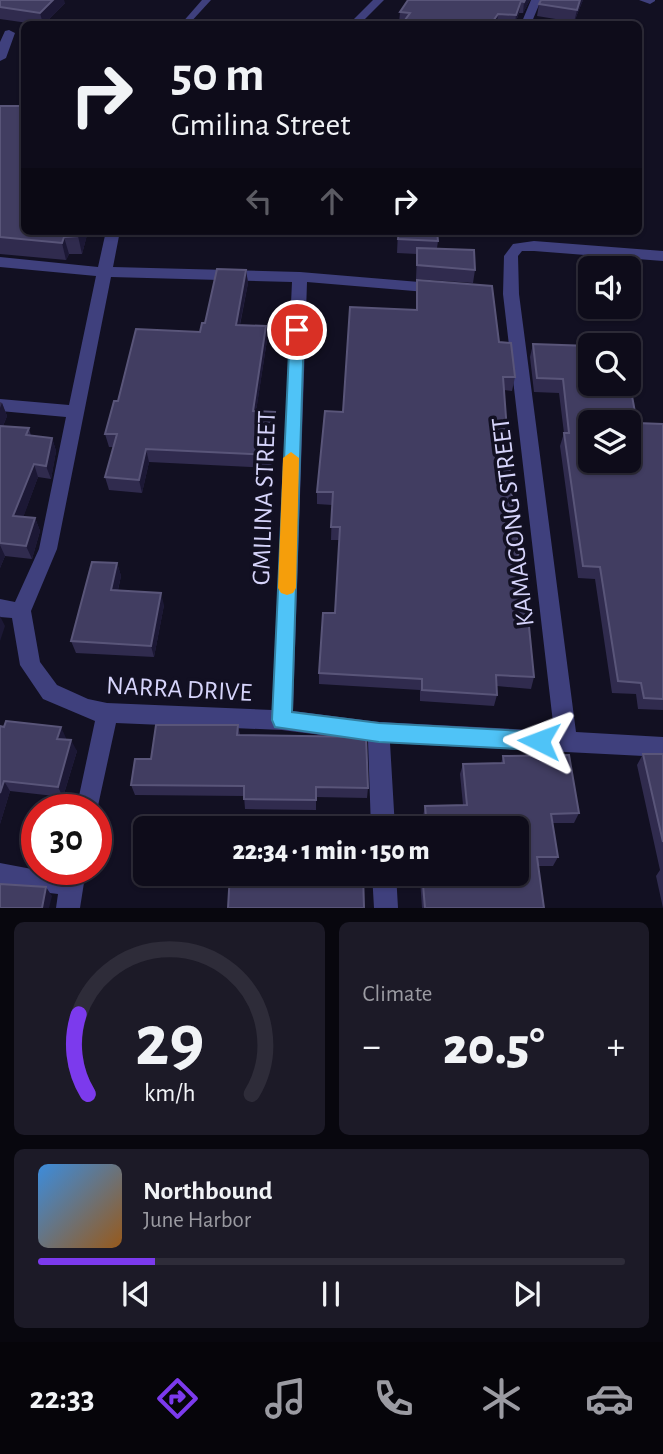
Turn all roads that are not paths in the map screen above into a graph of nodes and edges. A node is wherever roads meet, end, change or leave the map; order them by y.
1 (207, 0) edge
2 (379, 0) edge
3 (536, 0) edge
4 (644, 0) edge
5 (650, 1) edge
6 (188, 21) edge
7 (357, 21) edge
8 (527, 21) edge
9 (5, 32) edge
10 (0, 58) edge
11 (112, 235) edge
12 (663, 256) edge
13 (0, 262) edge
14 (105, 272) junction
15 (300, 277) junction
16 (459, 290) edge
17 (0, 405) edge
18 (77, 412) junction
19 (0, 608) edge
20 (21, 611) junction
21 (107, 713) junction
22 (282, 720) junction
23 (379, 732) junction
24 (566, 742) junction
25 (663, 747) edge
26 (90, 794) edge
27 (382, 816) edge
28 (0, 875) edge
29 (21, 876) edge
30 (72, 885) edge
31 (385, 886) edge
32 (68, 908) edge
33 (386, 908) edge

1 - 6 lane
2 - 7 street
3 - 8 street
4 - 5 street
9 - 10 street
11 - 14 street
12 - 24 street, KAMAGONG STREET
13 - 14 street
14 - 15 street
14 - 18 street
15 - 16 street
15 - 22 street, GMILINA STREET
17 - 18 street
18 - 20 street
19 - 20 street
20 - 21 street, NARRA DRIVE
21 - 22 street, NARRA DRIVE
21 - 26 street
22 - 23 street, NARRA DRIVE
23 - 24 street, NARRA DRIVE
23 - 27 street
24 - 25 street, NARRA DRIVE
28 - 29 street
30 - 32 street
31 - 33 street

